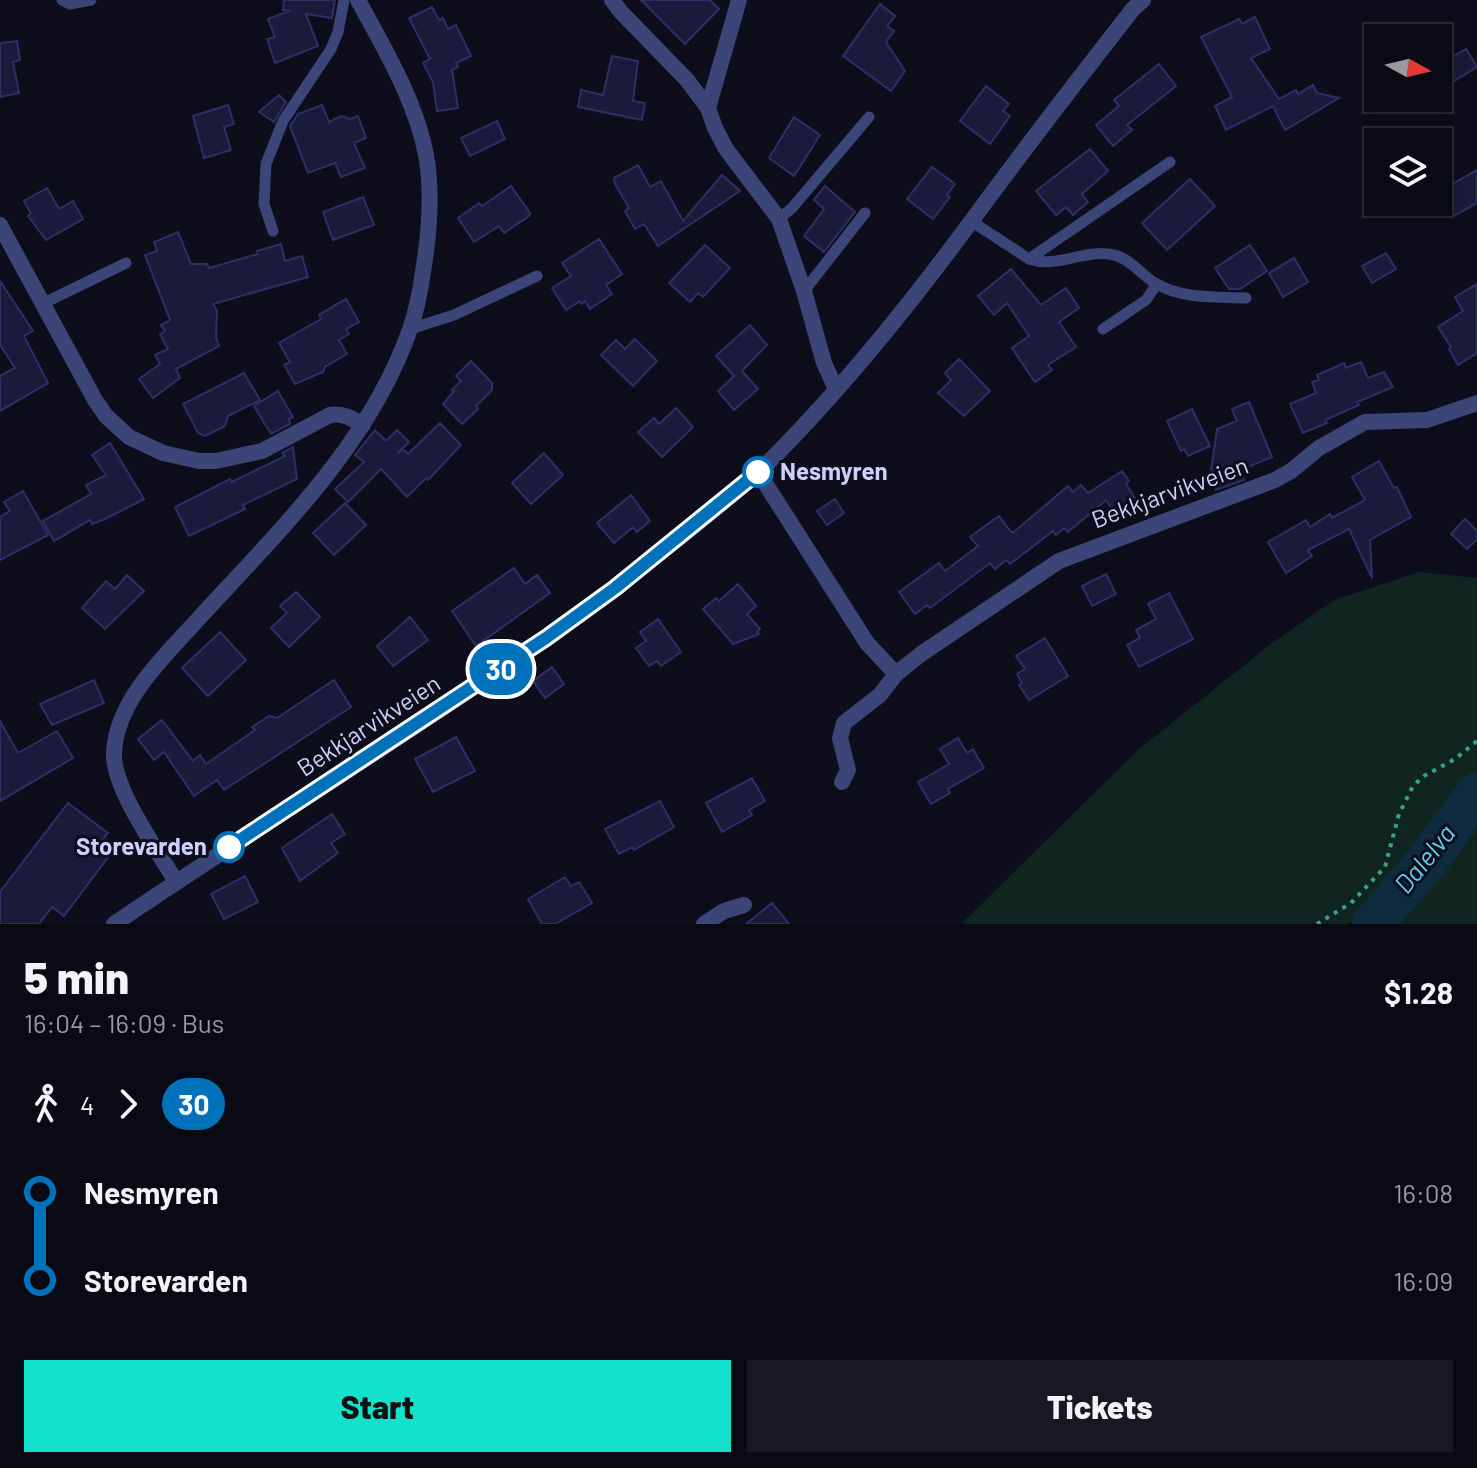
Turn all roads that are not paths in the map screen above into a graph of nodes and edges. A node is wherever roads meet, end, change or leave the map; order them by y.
1 (62, 0) edge
2 (91, 0) edge
3 (344, 0) edge
4 (358, 0) edge
5 (612, 0) edge
6 (739, 0) edge
7 (1135, 3) edge
8 (708, 108) junction
9 (869, 117) dead end
10 (1170, 162) dead end
11 (865, 213) dead end
12 (779, 219) junction
13 (971, 221) junction
14 (0, 225) edge
15 (273, 231) dead end
16 (1029, 259) junction
17 (126, 263) dead end
18 (537, 276) dead end
19 (1157, 284) junction
20 (804, 291) junction
21 (1246, 298) dead end
22 (44, 303) junction
23 (410, 329) junction
24 (1103, 329) dead end
25 (836, 389) junction
26 (1477, 403) edge
27 (363, 425) junction
28 (758, 472) junction
29 (896, 674) junction
30 (842, 782) dead end
31 (176, 882) junction
32 (744, 905) dead end
33 (114, 924) edge
34 (704, 924) edge

1 - 2 lane
3 - 15 lane
4 - 23 street
5 - 8 street
6 - 8 street
7 - 13 street, Bekkjarvikveien
8 - 12 street
9 - 12 lane
10 - 16 lane
11 - 20 lane
12 - 20 street
13 - 16 lane
13 - 25 street, Bekkjarvikveien
14 - 22 street
16 - 19 lane
17 - 22 lane
18 - 23 lane
19 - 21 lane
19 - 24 lane
20 - 25 street
22 - 27 street
23 - 27 street
25 - 28 street, Bekkjarvikveien
26 - 29 street, Bekkjarvikveien
27 - 31 street
28 - 29 street
28 - 31 street, Bekkjarvikveien
29 - 30 street, Bekkjarvikveien
31 - 33 street, Bekkjarvikveien
32 - 34 street

